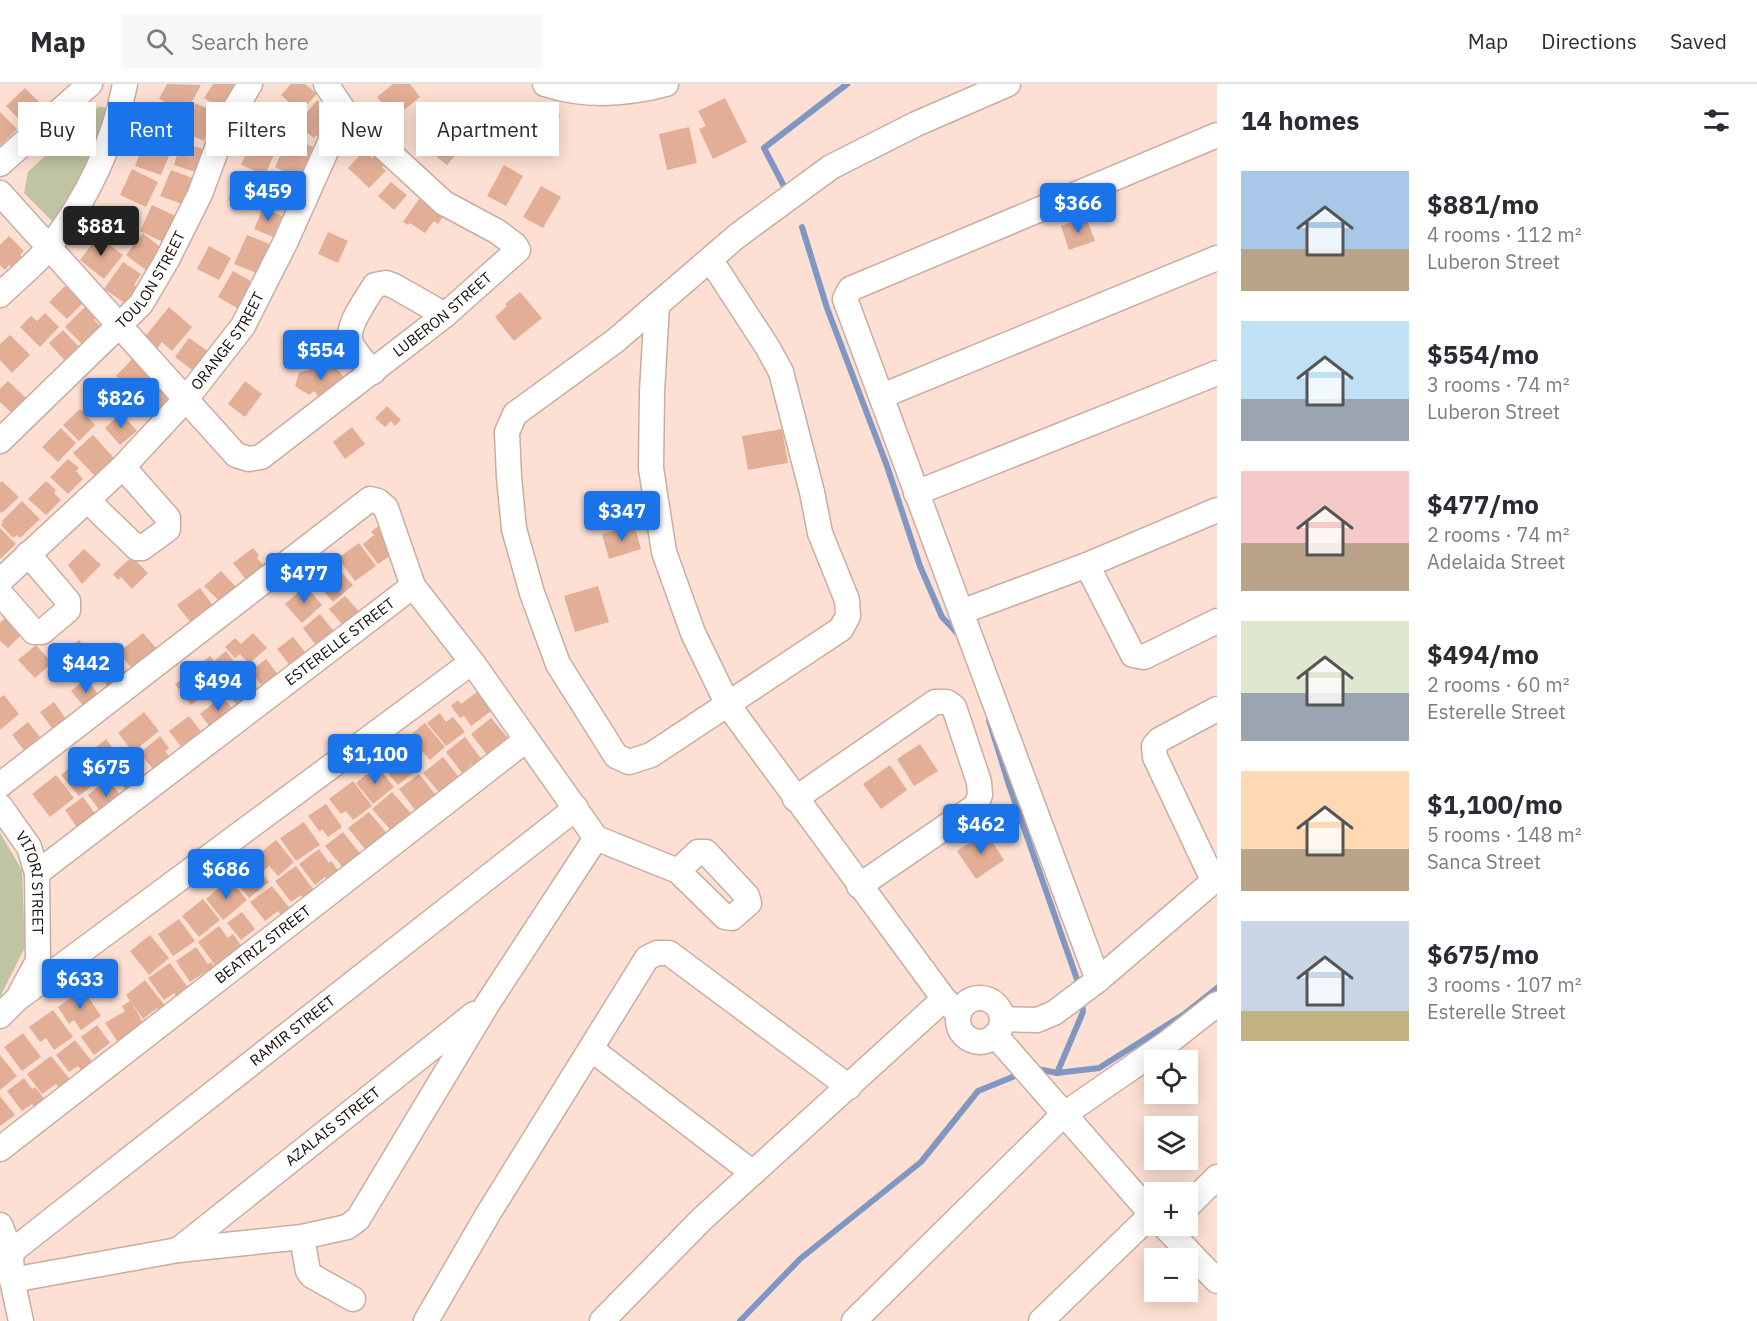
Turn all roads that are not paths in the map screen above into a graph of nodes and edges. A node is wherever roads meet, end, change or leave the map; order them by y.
1 (90, 84) edge
2 (125, 84) edge
3 (250, 84) edge
4 (326, 84) edge
5 (545, 84) edge
6 (666, 84) edge
7 (1008, 84) edge
8 (338, 102) edge
9 (1217, 135) edge
10 (324, 156) edge
11 (393, 156) edge
12 (0, 164) edge
13 (0, 193) edge
14 (49, 247) junction
15 (1217, 258) edge
16 (710, 259) junction
17 (0, 295) edge
18 (657, 305) junction
19 (445, 315) junction
20 (120, 326) junction
21 (373, 372) junction
22 (1217, 373) edge
23 (882, 396) junction
24 (186, 399) junction
25 (0, 441) edge
26 (123, 467) junction
27 (916, 494) junction
28 (87, 500) junction
29 (1217, 510) edge
30 (28, 554) junction
31 (1087, 564) junction
32 (0, 581) edge
33 (413, 586) junction
34 (0, 593) edge
35 (961, 612) junction
36 (1217, 621) edge
37 (472, 662) junction
38 (728, 705) junction
39 (1217, 709) edge
40 (526, 740) junction
41 (0, 785) edge
42 (795, 799) junction
43 (0, 806) edge
44 (576, 808) junction
45 (596, 838) junction
46 (678, 871) dead end
47 (37, 873) junction
48 (1215, 879) edge
49 (859, 886) junction
50 (1094, 983) junction
51 (17, 999) junction
52 (488, 1003) junction
53 (1217, 1005) edge
54 (952, 1007) junction
55 (0, 1016) edge
56 (999, 1027) junction
57 (591, 1049) junction
58 (849, 1087) junction
59 (1063, 1115) junction
60 (0, 1149) edge
61 (753, 1173) junction
62 (1217, 1177) edge
63 (1198, 1196) edge
64 (1144, 1203) edge
65 (0, 1225) edge
66 (1144, 1236) edge
67 (1174, 1236) edge
68 (302, 1237) junction
69 (178, 1250) junction
70 (11, 1252) junction
71 (12, 1280) junction
72 (1217, 1281) edge
73 (353, 1299) dead end
74 (21, 1321) edge
75 (426, 1321) edge
76 (602, 1321) edge
77 (854, 1321) edge
78 (1041, 1321) edge

1 - 12 street
2 - 14 street
3 - 20 street, TOULON STREET
4 - 8 street, LUBERON STREET
5 - 6 street
7 - 16 street
9 - 23 street
10 - 24 street, ORANGE STREET
11 - 19 street, LUBERON STREET
13 - 14 street, LUBERON STREET
14 - 17 street
14 - 20 street, LUBERON STREET
15 - 23 street
16 - 18 street
16 - 38 street
18 - 38 street
18 - 38 street
19 - 21 street, LUBERON STREET
19 - 21 street
20 - 24 street, LUBERON STREET
20 - 25 street, TOULON STREET
21 - 24 street, LUBERON STREET
22 - 27 street
23 - 27 street
24 - 26 street, ORANGE STREET
26 - 28 street, ORANGE STREET
26 - 28 street
27 - 35 street
28 - 30 street, ORANGE STREET
29 - 31 street
30 - 32 street, ORANGE STREET
30 - 34 street
31 - 35 street
31 - 36 street
33 - 37 street
33 - 41 street
33 - 47 street, ESTERELLE STREET
35 - 50 street
37 - 40 street
37 - 51 street
38 - 42 street
39 - 48 street
40 - 44 street
40 - 60 street, BEATRIZ STREET
42 - 49 street
42 - 49 street
43 - 47 street, VITORI STREET
44 - 45 street
44 - 70 street, RAMIR STREET
45 - 46 street
45 - 52 street
47 - 51 street, VITORI STREET
48 - 50 street
49 - 54 street
50 - 56 street
51 - 55 street
52 - 68 street
52 - 69 street, AZALAIS STREET
53 - 59 street
54 - 56 street
54 - 56 street
54 - 58 street
56 - 59 street
57 - 58 street
57 - 61 street
57 - 75 street
58 - 61 street
59 - 64 street
59 - 77 street
61 - 76 street
62 - 63 street
65 - 70 street
66 - 78 street
67 - 72 street
68 - 69 street
68 - 73 street
69 - 71 street
70 - 71 street
71 - 74 street

